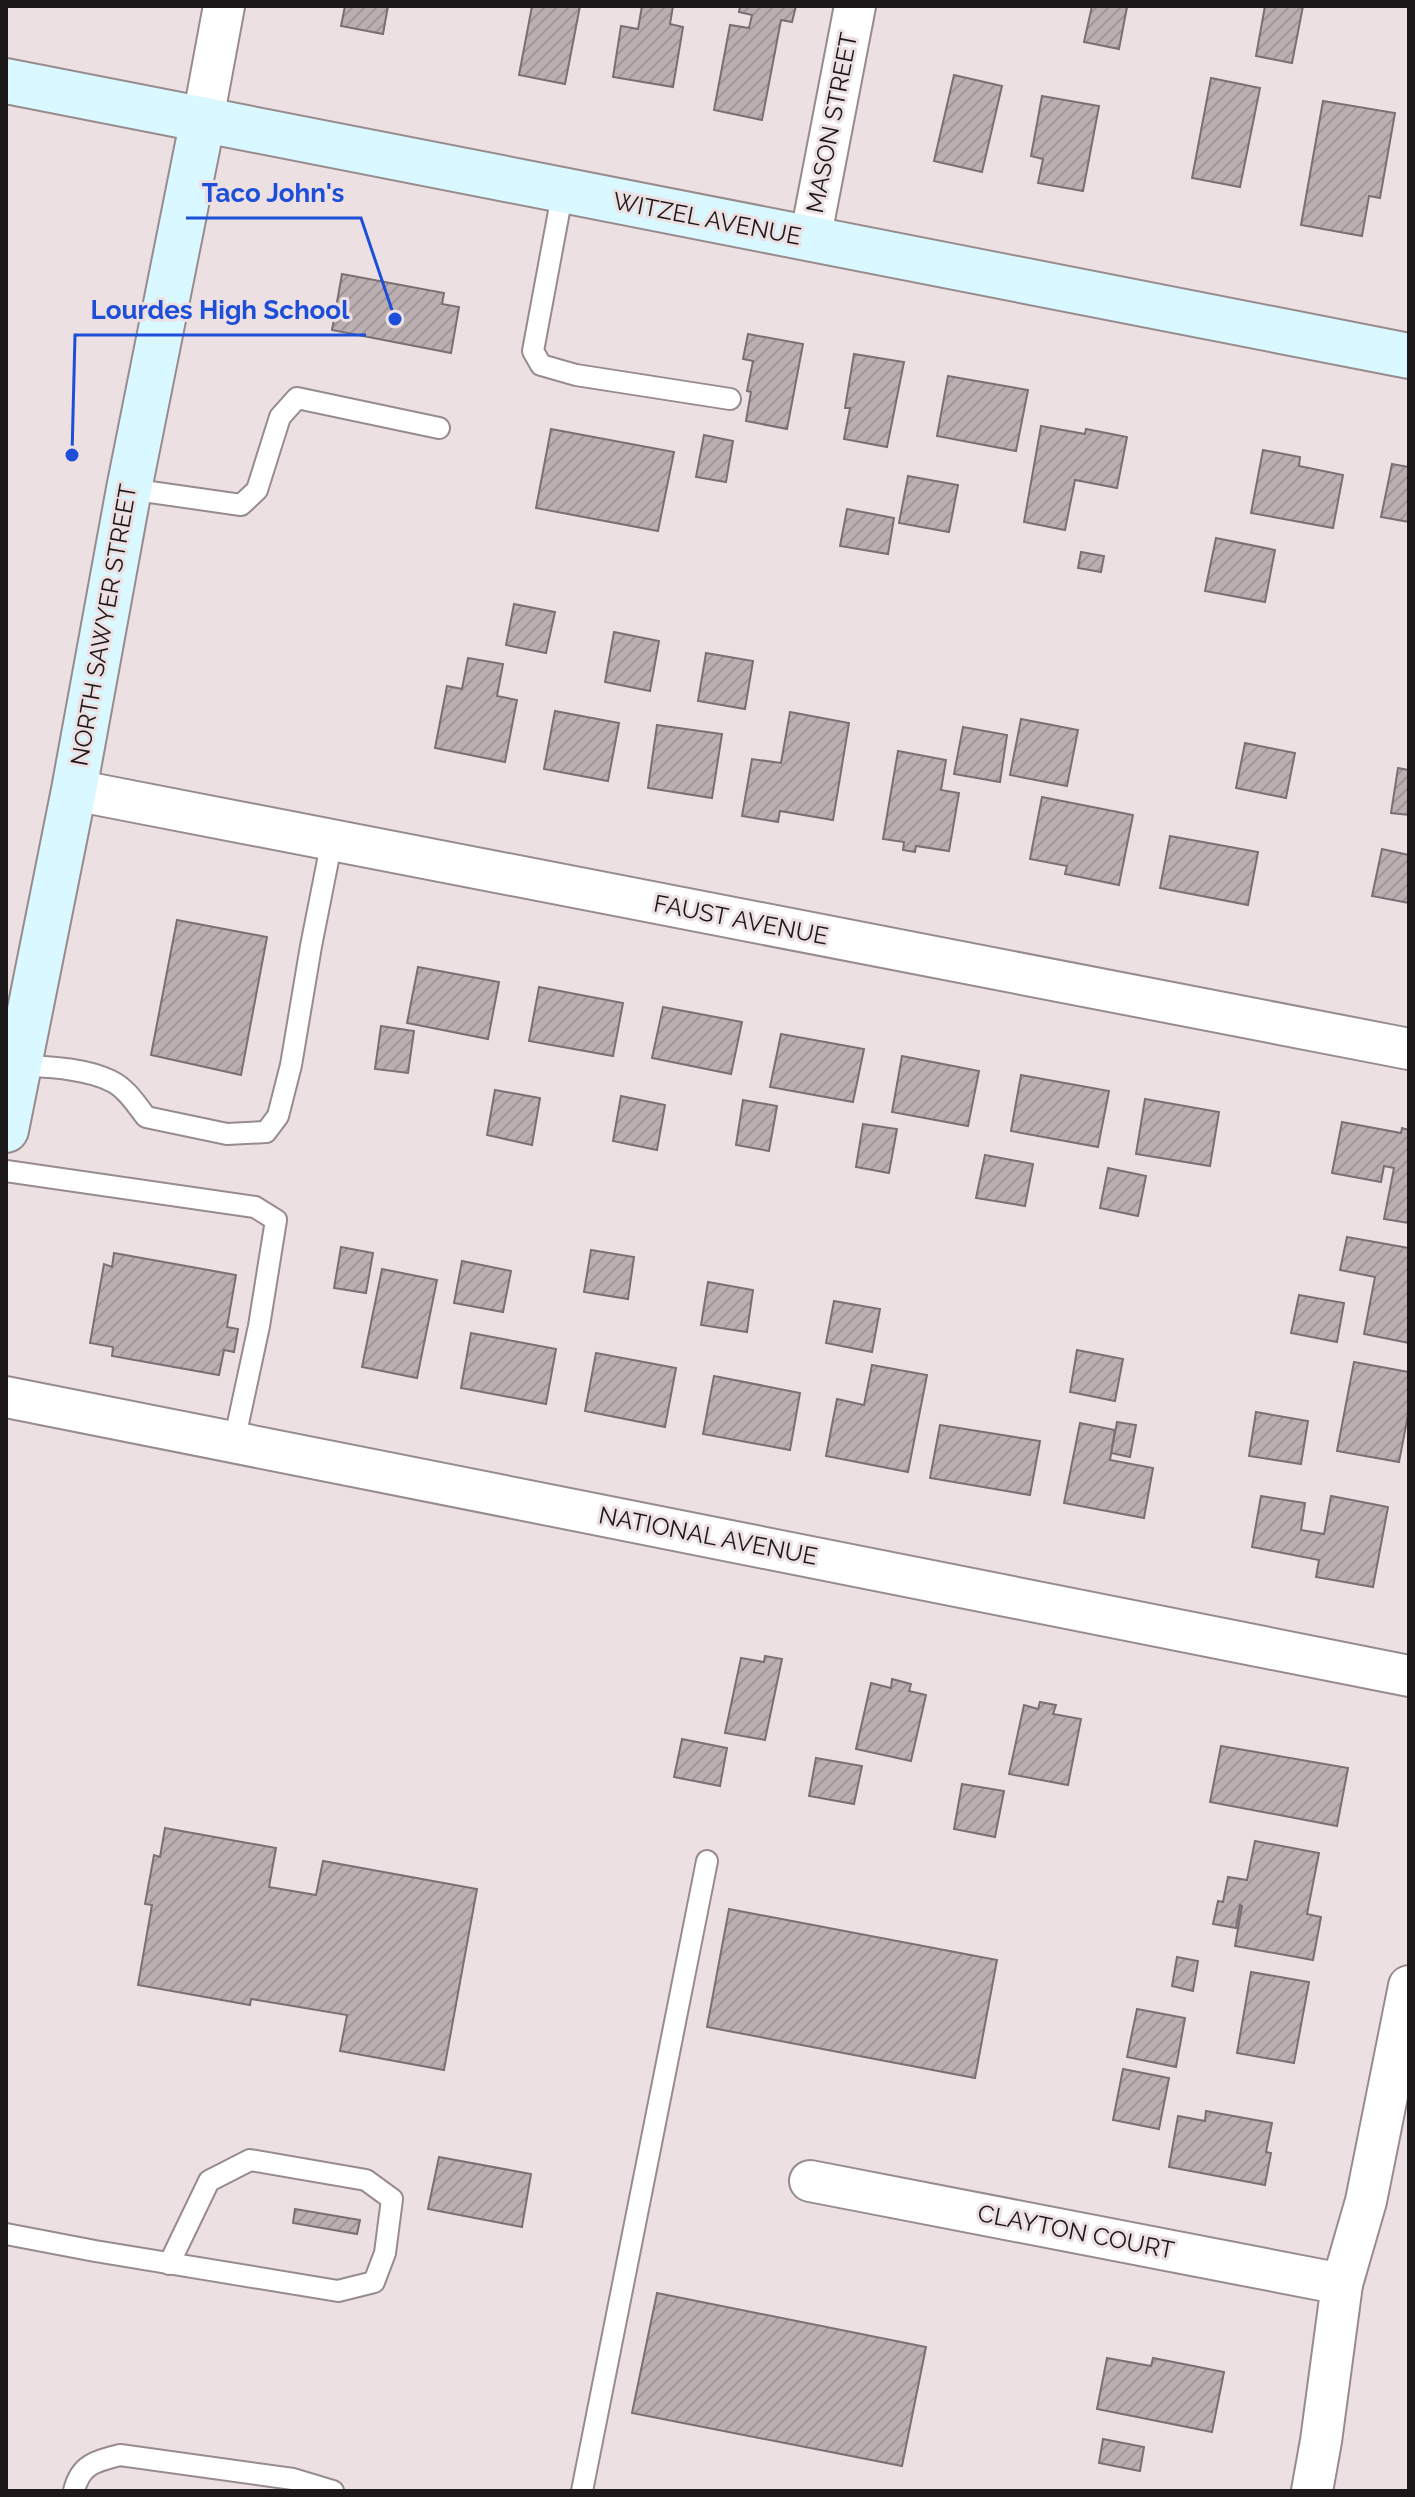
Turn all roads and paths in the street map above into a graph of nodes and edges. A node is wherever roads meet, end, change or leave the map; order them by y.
1 (224, 6) edge
2 (855, 6) edge
3 (6, 81) edge
4 (203, 119) junction
5 (563, 190) junction
6 (810, 240) junction
7 (1409, 356) edge
8 (730, 399) dead end
9 (439, 428) dead end
10 (129, 489) junction
11 (74, 790) junction
12 (332, 840) junction
13 (1409, 1049) edge
14 (13, 1079) edge
15 (6, 1130) edge
16 (6, 1171) edge
17 (6, 1397) edge
18 (234, 1442) junction
19 (1409, 1676) edge
20 (707, 1861) dead end
21 (1409, 1986) edge
22 (810, 2181) dead end
23 (6, 2234) edge
24 (169, 2264) junction
25 (1342, 2284) junction
26 (74, 2491) edge
27 (333, 2491) edge
28 (582, 2491) edge
29 (1312, 2491) edge

1 - 4 street
2 - 6 street, MASON STREET
3 - 4 main road, WITZEL AVENUE
4 - 5 main road, WITZEL AVENUE
4 - 10 main road, NORTH SAWYER STREET
5 - 6 main road, WITZEL AVENUE
5 - 8 lane
6 - 7 main road, WITZEL AVENUE
9 - 10 lane
10 - 11 main road, NORTH SAWYER STREET
11 - 12 street, FAUST AVENUE
11 - 14 main road, NORTH SAWYER STREET
12 - 13 street, FAUST AVENUE
12 - 14 lane
14 - 15 main road, NORTH SAWYER STREET
16 - 18 lane
17 - 18 street, NATIONAL AVENUE
18 - 19 street, NATIONAL AVENUE
20 - 28 lane
21 - 25 street
22 - 25 street, CLAYTON COURT
23 - 24 lane
24 - 24 lane
25 - 29 street
26 - 27 lane

